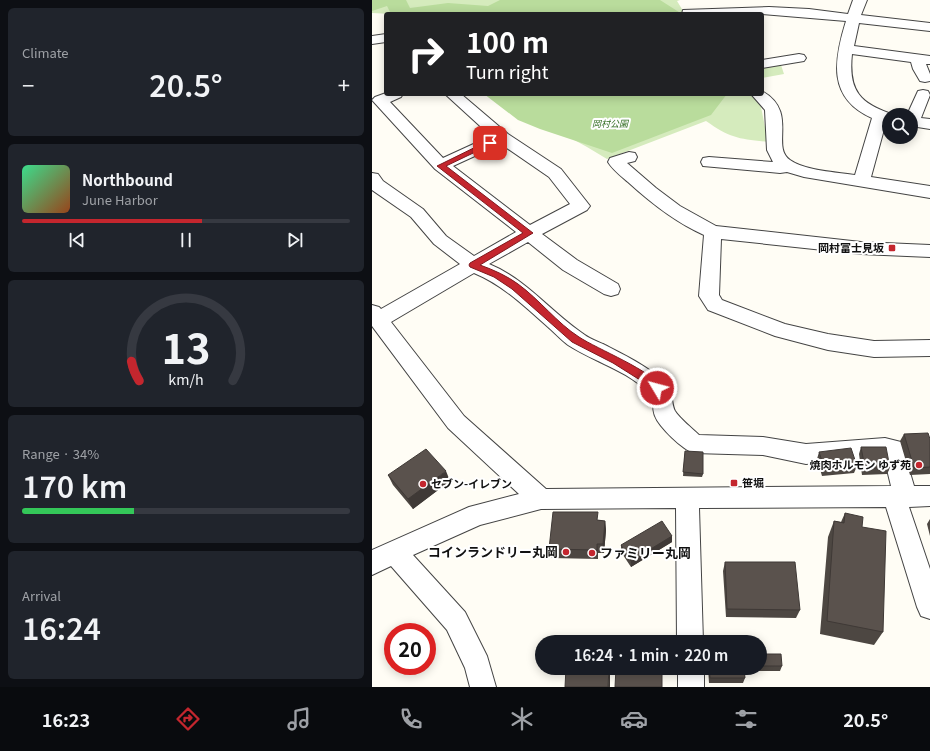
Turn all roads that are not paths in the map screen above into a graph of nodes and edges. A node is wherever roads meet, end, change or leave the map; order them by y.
1 (860, 0) edge
2 (686, 11) edge
3 (852, 19) junction
4 (930, 27) edge
5 (384, 38) edge
6 (372, 40) edge
7 (846, 49) junction
8 (799, 58) dead end
9 (924, 59) edge
10 (764, 64) edge
11 (926, 78) dead end
12 (923, 94) dead end
13 (391, 96) edge
14 (454, 96) edge
15 (760, 96) edge
16 (917, 108) edge
17 (882, 116) edge
18 (918, 122) edge
19 (882, 123) edge
20 (930, 124) edge
21 (502, 137) junction
22 (629, 157) dead end
23 (709, 162) dead end
24 (441, 166) junction
25 (788, 166) junction
26 (372, 178) edge
27 (862, 181) junction
28 (930, 192) edge
29 (713, 232) junction
30 (529, 233) junction
31 (930, 252) edge
32 (473, 265) junction
33 (611, 289) dead end
34 (375, 316) edge
35 (930, 348) edge
36 (900, 496) junction
37 (930, 496) edge
38 (687, 498) junction
39 (541, 499) junction
40 (379, 558) edge
41 (930, 607) edge
42 (690, 635) edge
43 (691, 675) edge
44 (483, 687) edge
45 (691, 687) edge

1 - 3 street
2 - 3 street
3 - 4 street
3 - 7 street
5 - 6 street
7 - 9 street
7 - 17 street
8 - 10 street
9 - 11 street
12 - 16 street
13 - 24 street
14 - 21 street
15 - 25 street
18 - 20 street
19 - 27 street
21 - 24 street
21 - 30 street
22 - 29 street
23 - 25 street
24 - 30 street
25 - 27 street
26 - 32 street
27 - 28 street
29 - 31 street
29 - 35 street
30 - 32 street
30 - 33 street
32 - 34 street
32 - 36 street
34 - 39 street
36 - 37 street
36 - 38 street
36 - 41 street
38 - 39 street
38 - 42 street
39 - 40 street
40 - 44 street
43 - 45 street

